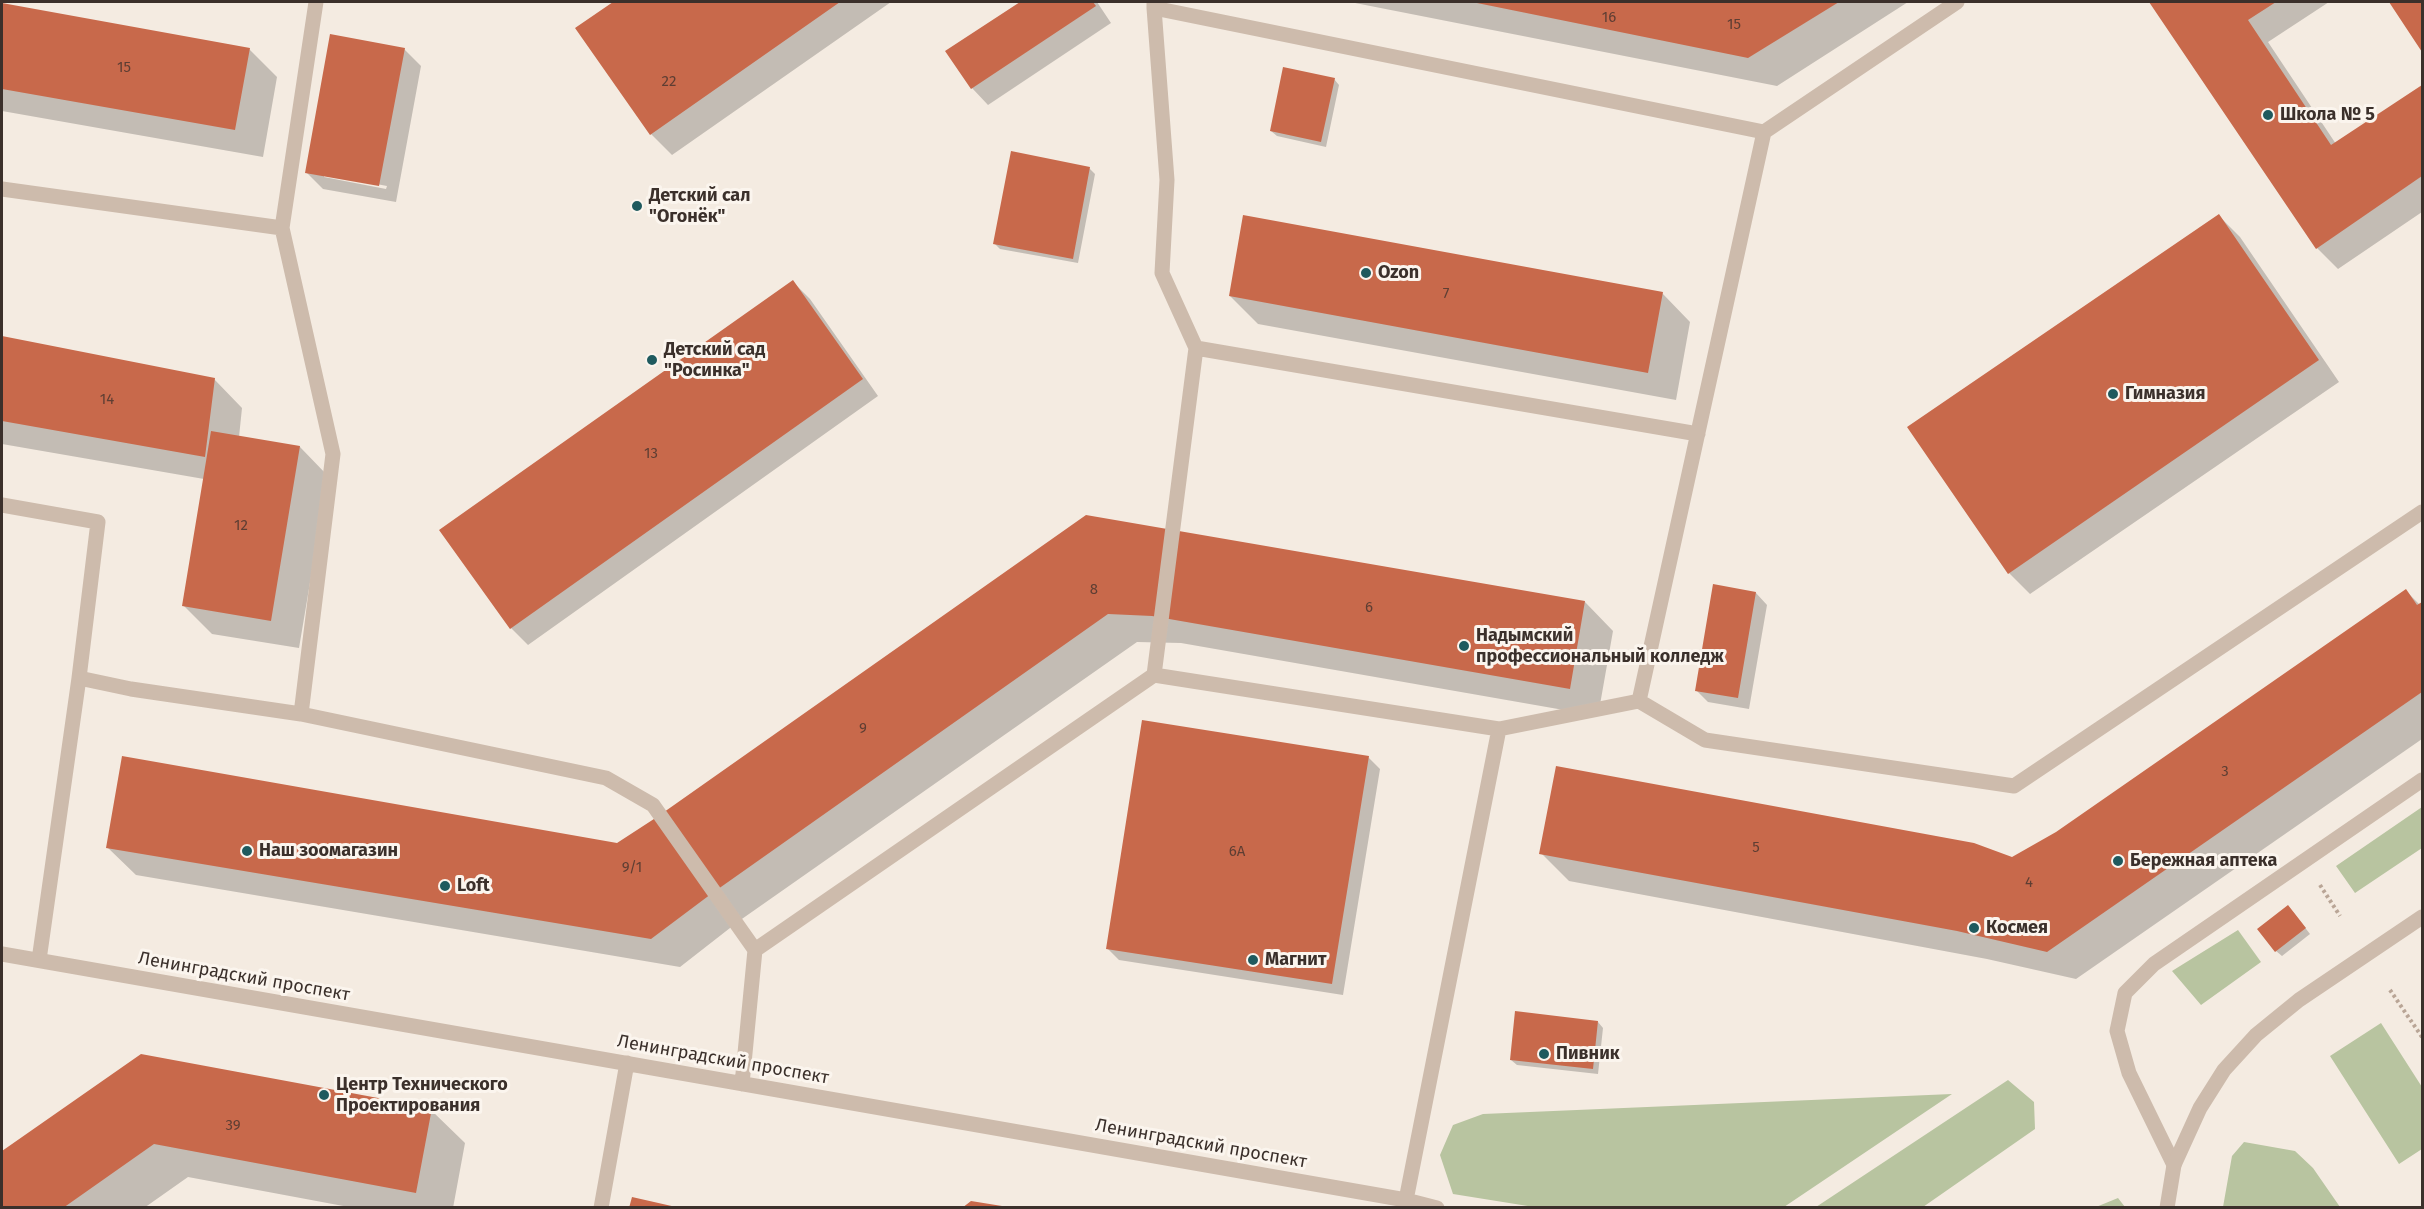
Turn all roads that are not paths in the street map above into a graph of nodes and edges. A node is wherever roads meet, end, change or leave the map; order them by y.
1 (316, 2) edge
2 (1957, 2) edge
3 (1154, 5) edge
4 (1764, 132) junction
5 (2, 189) edge
6 (282, 228) junction
7 (1196, 348) junction
8 (1698, 434) junction
9 (2, 505) edge
10 (2422, 512) edge
11 (1154, 675) junction
12 (79, 678) junction
13 (1640, 701) junction
14 (300, 714) junction
15 (1499, 729) junction
16 (2422, 780) edge
17 (2422, 917) edge
18 (755, 950) junction
19 (2, 954) edge
20 (39, 960) junction
21 (627, 1064) junction
22 (742, 1084) junction
23 (2174, 1165) junction
24 (1406, 1200) junction
25 (601, 1208) edge
26 (1437, 1208) edge
27 (2167, 1208) edge

1 - 6 street
2 - 4 street
3 - 4 street
3 - 7 street
4 - 8 street
5 - 6 street
6 - 14 street
7 - 8 street
7 - 11 street
8 - 13 street
9 - 12 street
10 - 13 street
11 - 15 street
11 - 18 street
12 - 14 street
12 - 20 street
13 - 15 street
14 - 18 street
15 - 24 street
16 - 23 street
17 - 23 street
18 - 22 street
19 - 20 street, Ленинградский проспект
20 - 21 street, Ленинградский проспект
21 - 22 street, Ленинградский проспект
21 - 25 street
22 - 24 street, Ленинградский проспект
23 - 27 street
24 - 26 street, Ленинградский проспект

